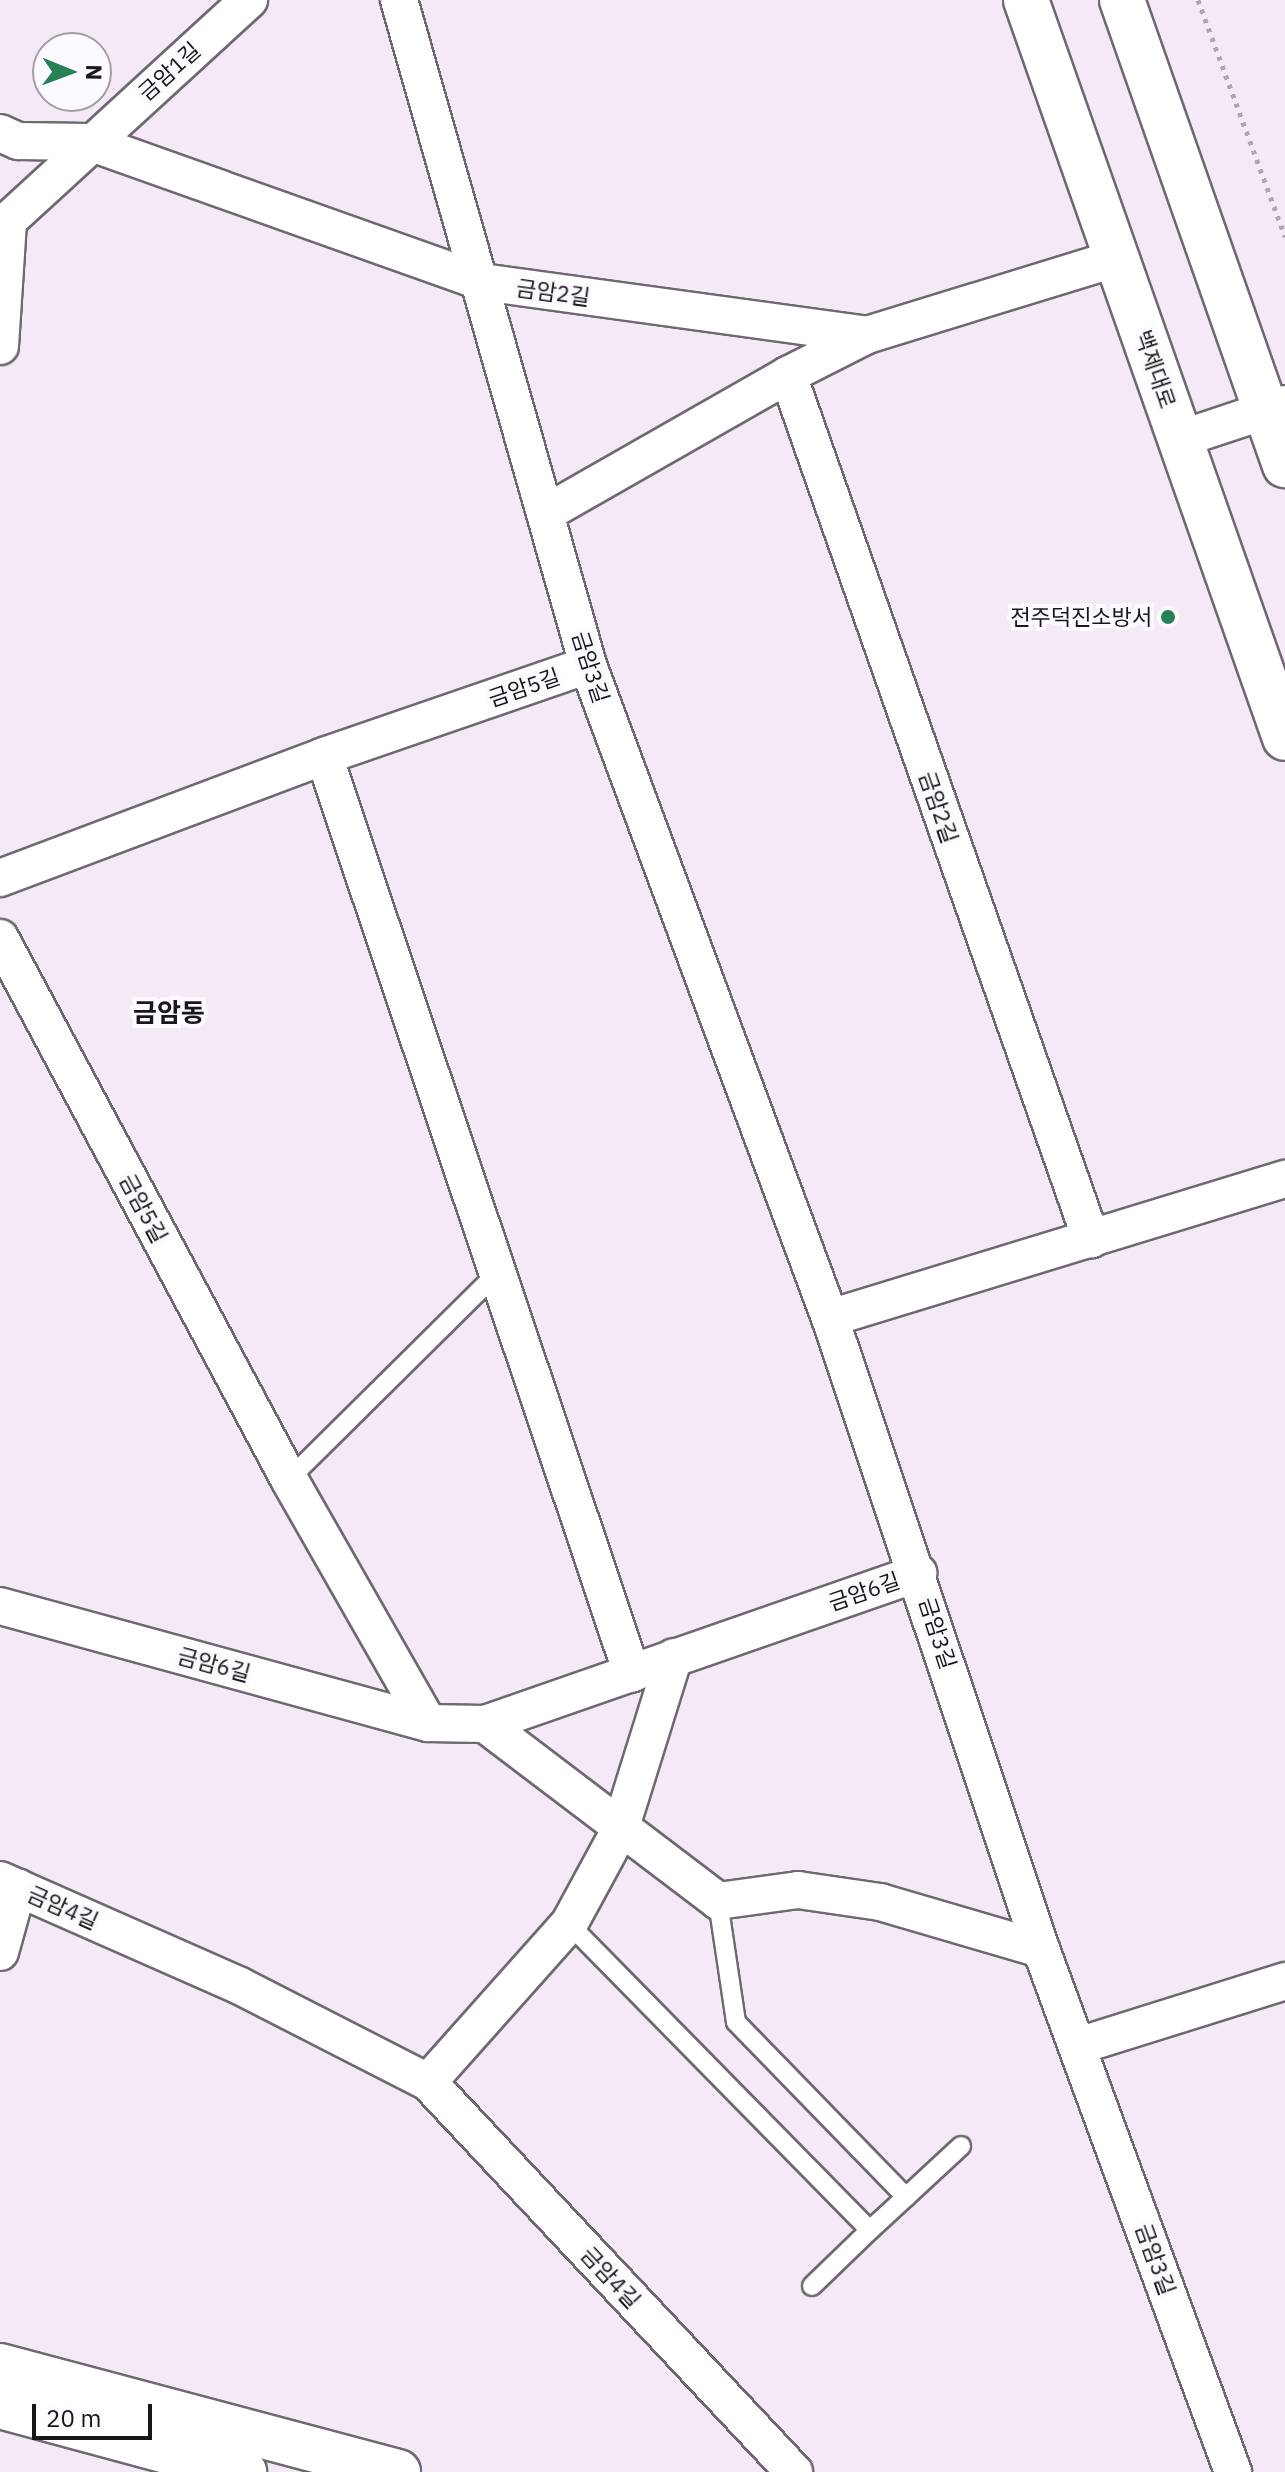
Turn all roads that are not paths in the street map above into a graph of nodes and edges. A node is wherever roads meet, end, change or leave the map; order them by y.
1 (249, 0) edge
2 (399, 0) edge
3 (1026, 0) edge
4 (1122, 0) edge
5 (0, 133) edge
6 (89, 142) junction
7 (4, 225) edge
8 (1117, 258) junction
9 (482, 282) junction
10 (867, 335) junction
11 (0, 346) edge
12 (788, 375) junction
13 (1275, 407) edge
14 (1180, 439) junction
15 (1285, 465) edge
16 (546, 513) junction
17 (588, 665) junction
18 (1285, 738) edge
19 (324, 756) junction
20 (0, 878) edge
21 (0, 938) edge
22 (1285, 1179) edge
23 (1091, 1239) junction
24 (495, 1275) junction
25 (830, 1318) junction
26 (289, 1479) junction
27 (918, 1573) junction
28 (0, 1606) edge
29 (674, 1657) junction
30 (632, 1674) junction
31 (428, 1723) junction
32 (485, 1724) junction
33 (620, 1830) junction
34 (9, 1883) edge
35 (718, 1901) junction
36 (569, 1924) junction
37 (1041, 1949) junction
38 (0, 1952) edge
39 (1285, 1981) edge
40 (1078, 2046) junction
41 (428, 2082) junction
42 (961, 2146) dead end
43 (906, 2197) junction
44 (870, 2230) junction
45 (812, 2286) dead end
46 (0, 2366) edge
47 (0, 2406) edge
48 (243, 2472) edge
49 (398, 2472) edge
50 (794, 2472) edge
51 (1233, 2472) edge

1 - 6 street, 금암1길
2 - 9 street, 금암3길
3 - 8 street, 백제대로
4 - 13 street
5 - 6 street, 금암2길
6 - 7 street
6 - 9 street, 금암2길
7 - 11 street
8 - 10 street, 금암2길
8 - 14 street, 백제대로
9 - 10 street, 금암2길
9 - 16 street, 금암3길
10 - 12 street
12 - 16 street
12 - 23 street, 금암2길
13 - 14 street
13 - 15 street
14 - 18 street, 백제대로
16 - 17 street, 금암3길
17 - 19 street, 금암5길
17 - 25 street, 금암3길
19 - 20 street, 금암5길
19 - 24 street
21 - 26 street, 금암5길
22 - 23 street
23 - 25 street
24 - 26 lane
24 - 30 street
25 - 27 street, 금암3길
26 - 31 street
27 - 29 street, 금암6길
27 - 37 street, 금암3길
28 - 31 street, 금암6길
29 - 30 street, 금암6길
29 - 33 street
30 - 32 street, 금암6길
31 - 32 street, 금암6길
32 - 33 street
33 - 35 street
33 - 36 street
34 - 38 street
34 - 41 street, 금암4길
35 - 37 street
35 - 43 lane
36 - 41 street
36 - 44 lane
37 - 40 street, 금암3길
39 - 40 street
40 - 51 street, 금암3길
41 - 50 street, 금암4길
42 - 43 lane
43 - 44 lane
44 - 45 lane
46 - 49 street
47 - 48 street

